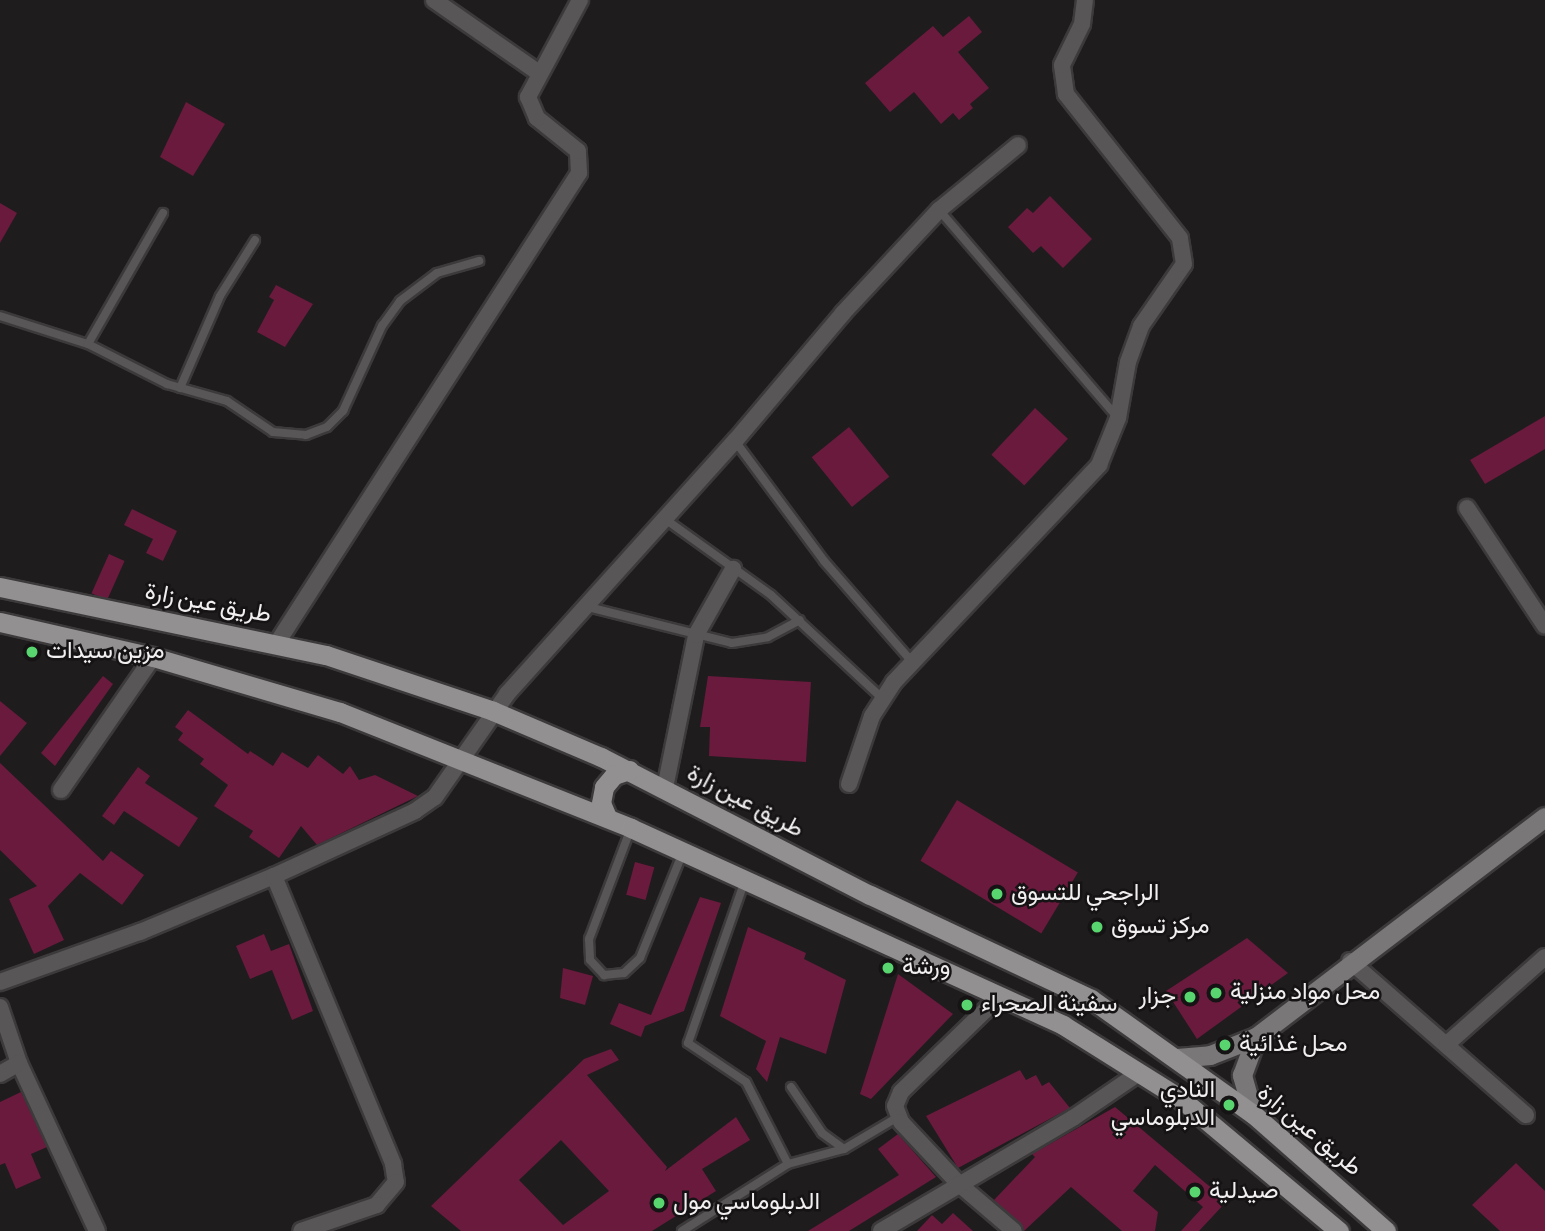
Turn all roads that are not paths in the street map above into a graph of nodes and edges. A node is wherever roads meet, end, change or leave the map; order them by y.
1 (434, 0) edge
2 (580, 0) edge
3 (1085, 0) edge
4 (539, 73) junction
5 (1018, 145) dead end
6 (939, 210) junction
7 (163, 213) dead end
8 (255, 240) dead end
9 (479, 261) dead end
10 (0, 316) edge
11 (88, 344) junction
12 (180, 388) junction
13 (1118, 418) junction
14 (735, 440) junction
15 (1467, 509) dead end
16 (665, 519) junction
17 (733, 569) junction
18 (0, 587) edge
19 (588, 607) junction
20 (800, 620) junction
21 (0, 622) edge
22 (1545, 626) edge
23 (696, 635) junction
24 (277, 643) junction
25 (153, 657) junction
26 (912, 662) junction
27 (882, 698) junction
28 (493, 711) junction
29 (461, 757) junction
30 (629, 770) junction
31 (849, 784) dead end
32 (665, 788) junction
33 (61, 790) dead end
34 (607, 817) junction
35 (1545, 817) edge
36 (631, 828) junction
37 (682, 852) junction
38 (274, 876) junction
39 (746, 880) junction
40 (1350, 961) junction
41 (1542, 966) edge
42 (0, 982) edge
43 (1000, 996) junction
44 (0, 1007) edge
45 (1256, 1037) junction
46 (1447, 1044) junction
47 (1177, 1058) junction
48 (19, 1063) junction
49 (1139, 1073) junction
50 (0, 1074) edge
51 (791, 1087) dead end
52 (1254, 1114) junction
53 (1526, 1115) dead end
54 (898, 1117) junction
55 (844, 1149) junction
56 (788, 1164) junction
57 (959, 1184) junction
58 (889, 1229) edge
59 (97, 1231) edge
60 (301, 1231) edge
61 (682, 1231) edge
62 (1014, 1231) edge
63 (1339, 1231) edge
64 (1386, 1231) edge

1 - 4 street
2 - 4 street
3 - 13 street
4 - 24 street
5 - 6 street
6 - 13 lane
6 - 14 street
7 - 11 lane
8 - 12 lane
9 - 12 lane
10 - 11 lane
11 - 12 lane
13 - 26 street
14 - 16 street
14 - 26 lane
15 - 22 street
16 - 17 lane
16 - 19 street
17 - 20 lane
17 - 23 street
18 - 24 main road, طريق عين زارة
19 - 23 lane
19 - 28 street
20 - 23 lane
20 - 27 lane
21 - 25 main road
23 - 32 street
24 - 28 main road, طريق عين زارة
25 - 29 main road
25 - 33 street
26 - 27 street
27 - 31 street
28 - 29 street
28 - 30 main road, طريق عين زارة
29 - 34 main road
29 - 38 street
30 - 32 main road, طريق عين زارة
30 - 34 main road
32 - 47 main road, طريق عين زارة
34 - 36 main road
35 - 40 main road
36 - 37 main road
36 - 37 lane
37 - 39 main road
38 - 42 street
38 - 60 street
39 - 43 main road
39 - 56 lane
40 - 45 main road
40 - 46 street
41 - 46 street
43 - 49 main road
43 - 54 street
44 - 48 street
45 - 47 main road
45 - 52 main road
46 - 53 street
47 - 52 main road, طريق عين زارة
48 - 50 street
48 - 59 street
49 - 57 street
49 - 63 main road
51 - 55 lane
52 - 64 main road, طريق عين زارة
54 - 55 lane
54 - 57 street
55 - 56 lane
56 - 61 lane
57 - 58 street
57 - 62 street

